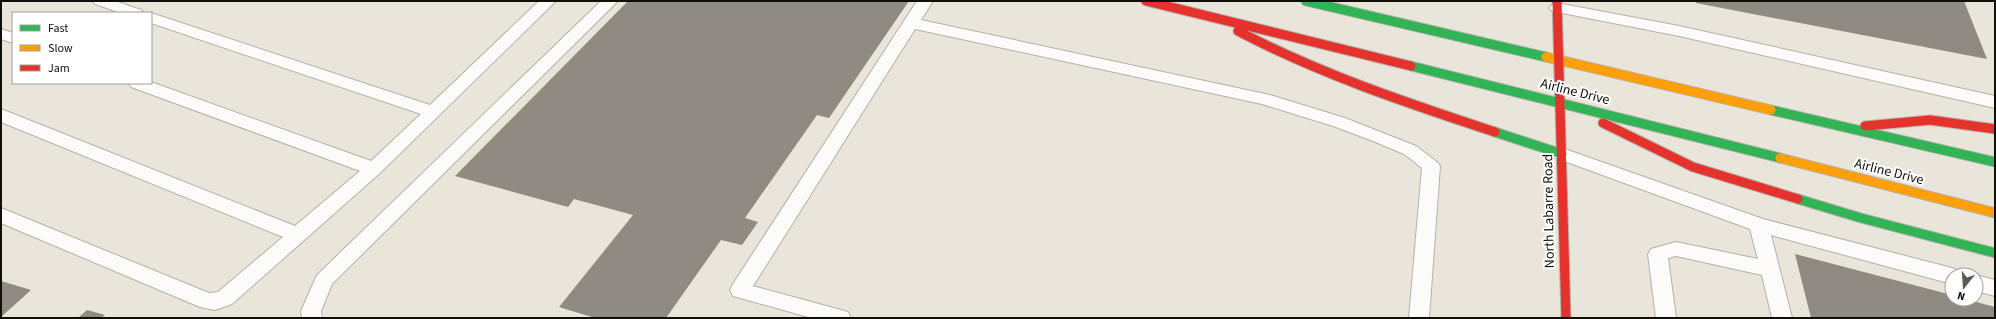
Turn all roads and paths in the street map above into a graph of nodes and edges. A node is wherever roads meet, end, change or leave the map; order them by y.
1 (100, 1) edge
2 (548, 1) edge
3 (610, 1) edge
4 (925, 1) edge
5 (1146, 1) edge
6 (1306, 1) edge
7 (1557, 4) edge
8 (133, 12) edge
9 (152, 18) edge
10 (1215, 18) junction
11 (911, 23) junction
12 (168, 24) junction
13 (152, 33) edge
14 (1, 34) edge
15 (12, 38) edge
16 (1560, 62) junction
17 (140, 84) edge
18 (1561, 102) junction
19 (1995, 102) edge
20 (434, 112) junction
21 (1, 115) edge
22 (1848, 128) junction
23 (1995, 129) edge
24 (1562, 154) junction
25 (1995, 162) edge
26 (374, 169) junction
27 (1995, 213) edge
28 (1, 215) edge
29 (1759, 224) junction
30 (298, 235) junction
31 (1995, 253) edge
32 (1771, 270) junction
33 (1944, 274) edge
34 (1984, 285) edge
35 (1995, 288) edge
36 (312, 318) edge
37 (841, 318) edge
38 (1419, 318) edge
39 (1566, 318) edge
40 (1666, 318) edge
41 (1782, 318) edge

1 - 8 lane
2 - 20 lane
3 - 36 lane
4 - 11 lane
5 - 10 main road, Airline Drive
6 - 16 main road, Airline Drive
7 - 16 main road, North Labarre Road
7 - 19 lane
9 - 12 lane
10 - 18 main road, Airline Drive
10 - 24 main road
11 - 37 lane
11 - 38 lane
12 - 13 lane
12 - 20 lane
14 - 15 lane
16 - 18 main road, North Labarre Road
16 - 22 main road, Airline Drive
17 - 26 lane
18 - 24 main road, North Labarre Road
18 - 27 main road, Airline Drive
18 - 31 main road
20 - 26 lane
21 - 30 lane
22 - 23 main road
22 - 25 main road, Airline Drive
24 - 29 lane
24 - 39 main road, North Labarre Road
26 - 30 lane
28 - 30 lane
29 - 32 lane
29 - 33 lane
32 - 40 lane
32 - 41 lane
34 - 35 lane

